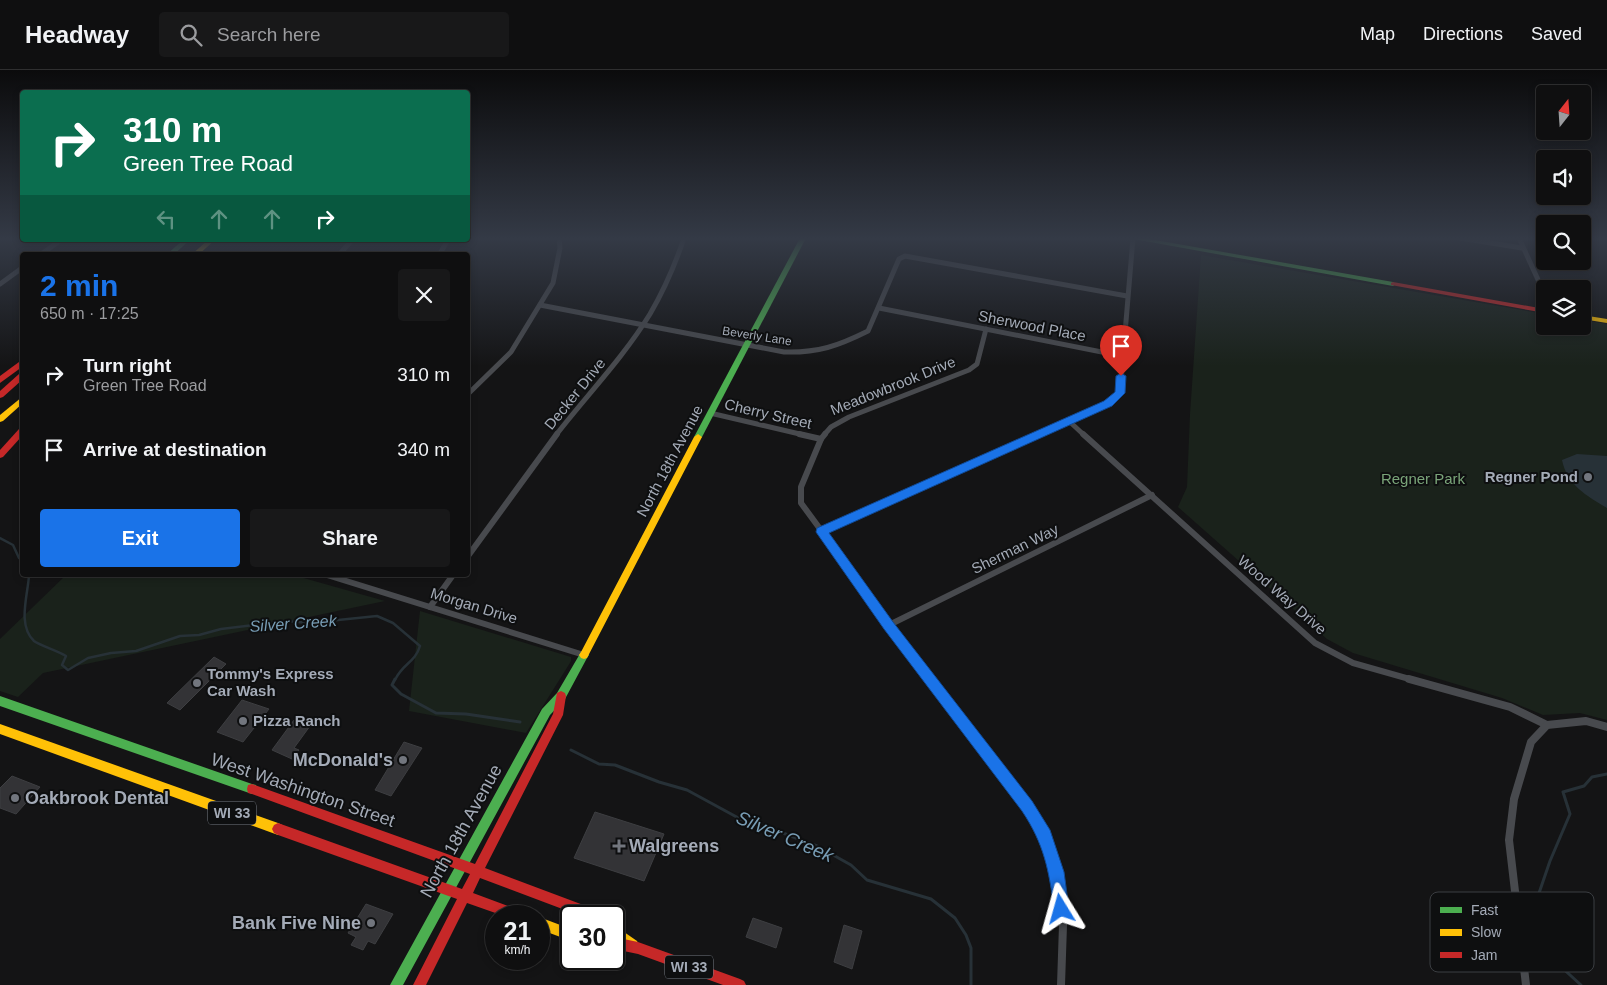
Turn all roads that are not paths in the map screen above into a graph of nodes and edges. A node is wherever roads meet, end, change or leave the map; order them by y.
1 (553, 281) edge
2 (669, 281) edge
3 (780, 281) edge
4 (890, 281) edge
5 (1045, 281) edge
6 (1128, 281) edge
7 (1374, 281) edge
8 (1127, 296) junction
9 (540, 305) junction
10 (879, 308) junction
11 (1536, 309) edge
12 (1591, 318) edge
13 (1607, 321) edge
14 (643, 325) junction
15 (986, 330) junction
16 (746, 345) junction
17 (1122, 356) junction
18 (20, 365) edge
19 (20, 378) edge
20 (0, 380) edge
21 (470, 392) edge
22 (0, 395) edge
23 (20, 402) edge
24 (710, 413) junction
25 (0, 419) edge
26 (1070, 422) junction
27 (20, 433) edge
28 (820, 439) junction
29 (0, 455) edge
30 (1152, 496) junction
31 (822, 532) junction
32 (470, 553) edge
33 (334, 577) edge
34 (452, 577) edge
35 (430, 607) junction
36 (889, 625) junction
37 (584, 654) junction
38 (561, 696) junction
39 (0, 701) edge
40 (1547, 725) junction
41 (1607, 727) edge
42 (0, 729) edge
43 (461, 865) junction
44 (478, 870) junction
45 (447, 890) junction
46 (1515, 892) edge
47 (465, 896) junction
48 (490, 905) edge
49 (569, 905) edge
50 (625, 939) edge
51 (625, 945) edge
52 (638, 948) junction
53 (1524, 972) edge
54 (396, 985) edge
55 (419, 985) edge
56 (740, 985) edge
57 (1061, 985) edge
58 (1526, 985) edge

1 - 9 street
2 - 14 street, Decker Drive
3 - 16 main road, North 18th Avenue
4 - 10 street, Beverly Lane
5 - 8 street, Beverly Lane
6 - 8 street
7 - 11 main road
8 - 17 street
9 - 14 street, Beverly Lane
9 - 21 street
10 - 15 street, Sherwood Place
10 - 16 street, Beverly Lane
12 - 13 main road
14 - 16 street, Beverly Lane
14 - 32 street, Decker Drive
15 - 17 street, Sherwood Place
15 - 28 street, Meadowbrook Drive
16 - 24 main road, North 18th Avenue
17 - 26 street
18 - 20 main road
19 - 22 main road
23 - 25 main road
24 - 28 street, Cherry Street
24 - 37 main road, North 18th Avenue
26 - 30 street, Wood Way Drive
26 - 31 street
27 - 29 main road
28 - 31 street, Meadowbrook Drive
30 - 36 street, Sherman Way
30 - 40 street, Wood Way Drive
31 - 36 street, Meadowbrook Drive
33 - 35 street, Morgan Drive
34 - 35 street
35 - 37 street, Morgan Drive
36 - 57 street, Meadowbrook Drive
37 - 38 main road, North 18th Avenue
38 - 43 main road, North 18th Avenue
38 - 44 main road, North 18th Avenue
39 - 43 main road, West Washington Street / WI 33
40 - 41 street
40 - 46 street
42 - 45 main road, WI 33
43 - 44 main road, West Washington Street / WI 33
43 - 45 main road, North 18th Avenue
44 - 47 main road, North 18th Avenue
44 - 49 main road, West Washington Street / WI 33
45 - 47 main road, WI 33
45 - 54 main road, North 18th Avenue
47 - 48 main road, WI 33
47 - 55 main road, North 18th Avenue
50 - 52 main road, WI 33
51 - 52 main road, WI 33
52 - 56 main road, WI 33
53 - 58 street

